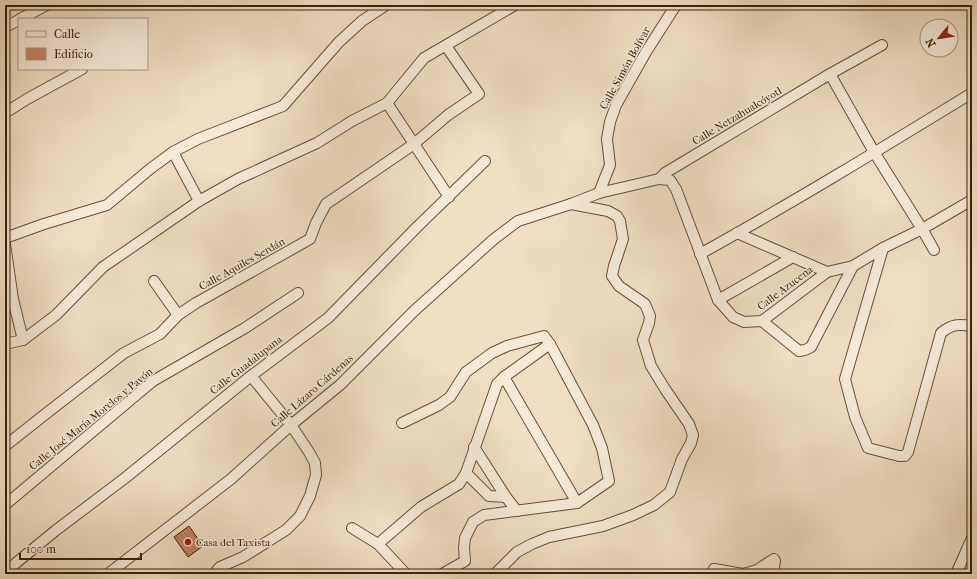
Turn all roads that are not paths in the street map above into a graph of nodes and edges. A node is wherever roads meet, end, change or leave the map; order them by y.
1 (47, 5) edge
2 (386, 5) edge
3 (514, 5) edge
4 (676, 5) edge
5 (22, 18) edge
6 (18, 20) edge
7 (5, 27) edge
8 (882, 45) dead end
9 (446, 46) junction
10 (80, 70) edge
11 (830, 74) junction
12 (972, 93) edge
13 (387, 103) junction
14 (5, 113) edge
15 (414, 144) junction
16 (173, 152) junction
17 (874, 152) junction
18 (485, 161) dead end
19 (659, 179) junction
20 (599, 193) junction
21 (448, 197) junction
22 (199, 200) junction
23 (972, 200) edge
24 (571, 204) junction
25 (922, 229) junction
26 (737, 233) junction
27 (5, 238) edge
28 (5, 244) edge
29 (883, 248) junction
30 (934, 250) dead end
31 (700, 254) junction
32 (793, 257) junction
33 (854, 266) junction
34 (827, 272) junction
35 (154, 281) dead end
36 (298, 293) dead end
37 (9, 299) edge
38 (718, 300) junction
39 (178, 315) junction
40 (762, 321) junction
41 (972, 326) edge
42 (23, 340) junction
43 (5, 344) edge
44 (550, 344) junction
45 (251, 376) junction
46 (504, 377) junction
47 (402, 423) dead end
48 (291, 425) junction
49 (5, 446) edge
50 (474, 447) junction
51 (466, 473) junction
52 (506, 497) junction
53 (577, 503) junction
54 (5, 505) edge
55 (517, 511) junction
56 (352, 528) dead end
57 (972, 538) edge
58 (378, 544) junction
59 (5, 572) edge
60 (108, 574) edge
61 (214, 574) edge
62 (406, 574) edge
63 (442, 574) edge
64 (495, 574) edge
65 (712, 574) edge
66 (773, 574) edge
67 (956, 574) edge

1 - 5 street
2 - 16 street
3 - 9 street
4 - 20 street, Calle Simón Bolívar
6 - 7 street
8 - 11 street, Calle Netzahualcóyotl
9 - 13 street
9 - 15 street, Calle Aquiles Serdán
10 - 14 street
11 - 17 street
11 - 19 street, Calle Netzahualcóyotl
12 - 17 street
13 - 15 street
13 - 22 street
15 - 21 street
15 - 39 street, Calle Aquiles Serdán
16 - 22 street
16 - 27 street
17 - 25 street
17 - 26 street
18 - 21 street, Calle Guadalupana
19 - 20 street, Calle Netzahualcóyotl
19 - 31 street, Calle Azucena
20 - 24 street, Calle Lázaro Cárdenas
21 - 45 street, Calle Guadalupana
22 - 42 street
23 - 25 street, Calle Azucena
24 - 48 street, Calle Lázaro Cárdenas
24 - 64 street
25 - 29 street, Calle Azucena
25 - 30 street
26 - 31 street
26 - 32 street
28 - 37 street
29 - 33 street, Calle Azucena
29 - 41 street
31 - 38 street, Calle Azucena
32 - 34 street
32 - 38 street
33 - 34 street, Calle Azucena
33 - 40 street
34 - 40 street, Calle Azucena
35 - 39 street
36 - 54 street, Calle José María Morelos y Pavón
37 - 42 street
38 - 40 street, Calle Azucena
39 - 49 street, Calle Aquiles Serdán
42 - 43 street
44 - 46 street
44 - 47 street
44 - 53 street
45 - 48 street
45 - 59 street, Calle Guadalupana
46 - 50 street
46 - 53 street
48 - 60 street, Calle Lázaro Cárdenas
48 - 61 street
50 - 51 street
50 - 52 street
51 - 52 street
51 - 58 street
52 - 55 street
53 - 55 street
55 - 63 street
56 - 58 street
57 - 67 street
58 - 62 street
65 - 66 street

